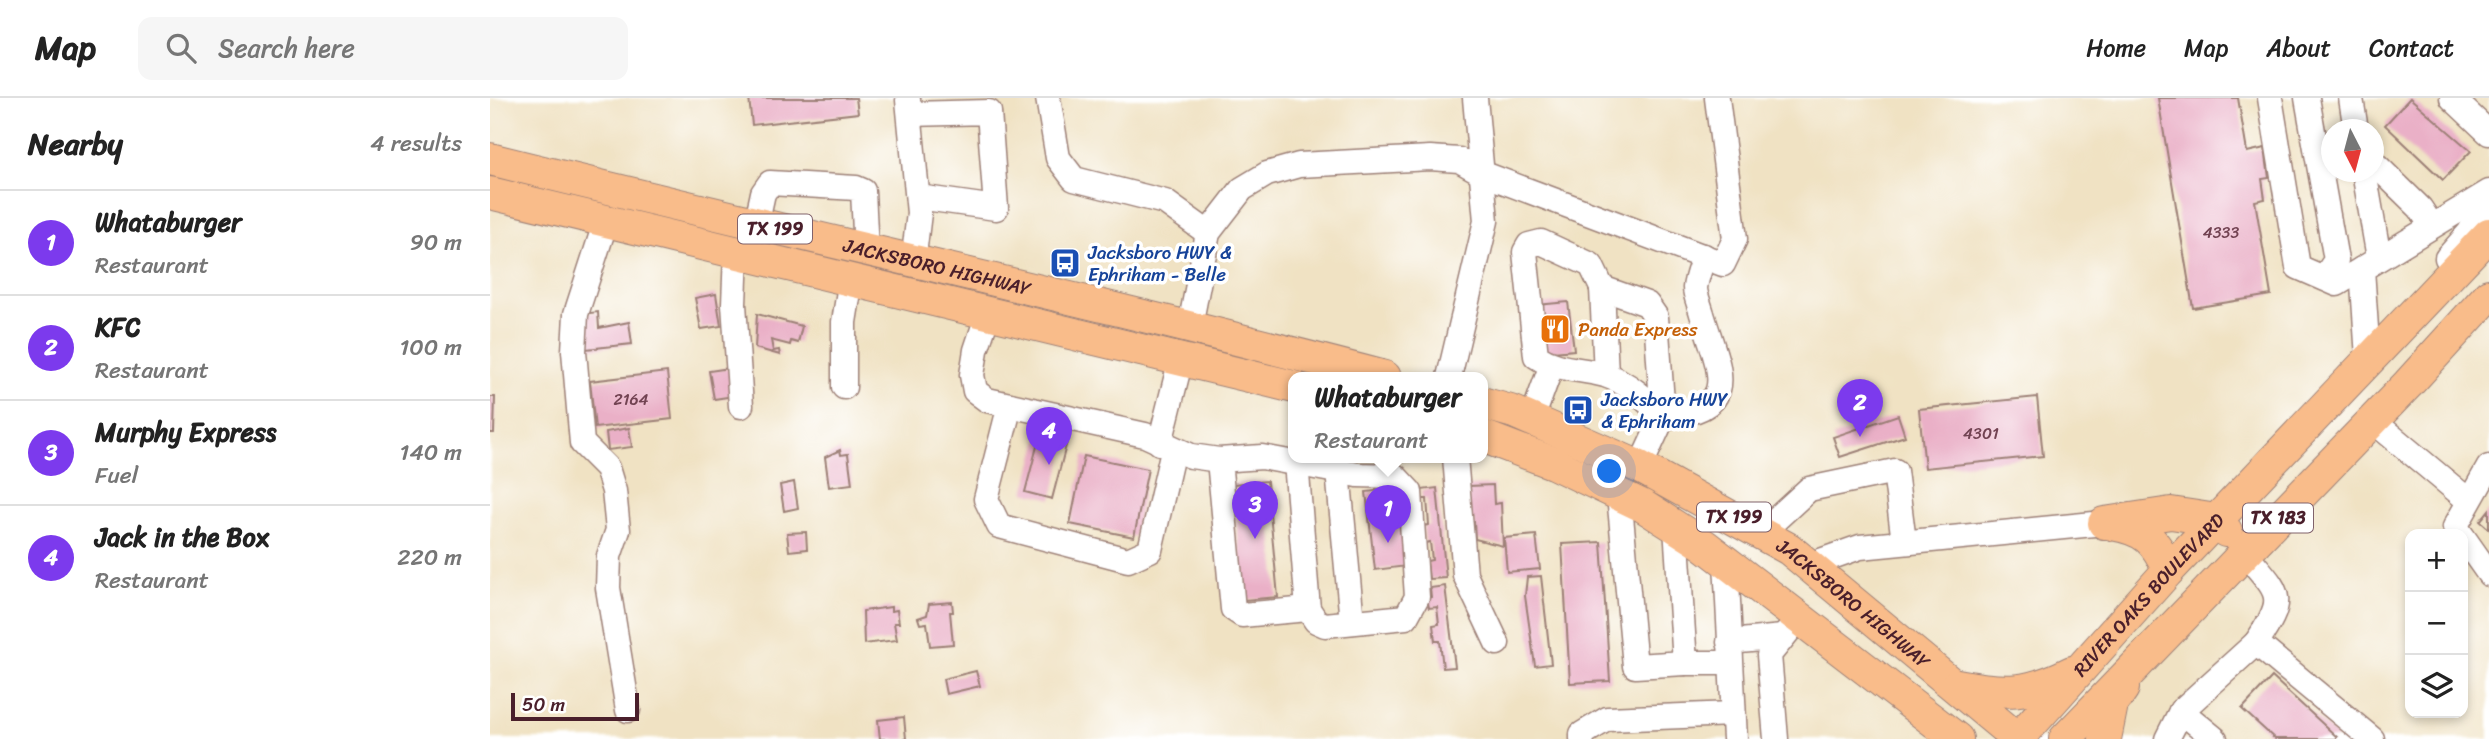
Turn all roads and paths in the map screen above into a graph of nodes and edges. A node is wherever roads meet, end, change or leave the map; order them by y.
1 (1048, 98) edge
2 (1475, 98) edge
3 (1717, 98) edge
4 (2270, 98) edge
5 (2307, 98) edge
6 (2351, 98) edge
7 (2452, 98) edge
8 (909, 106) edge
9 (2355, 119) edge
10 (2489, 133) edge
11 (490, 159) edge
12 (2384, 173) edge
13 (1484, 174) junction
14 (2365, 182) edge
15 (2489, 192) edge
16 (490, 193) edge
17 (918, 197) junction
18 (2489, 199) edge
19 (606, 221) junction
20 (756, 225) junction
21 (2432, 226) junction
22 (1208, 233) junction
23 (2489, 234) edge
24 (736, 251) junction
25 (866, 252) junction
26 (1704, 256) junction
27 (913, 263) junction
28 (2370, 263) junction
29 (2324, 278) junction
30 (851, 279) junction
31 (1602, 288) junction
32 (2489, 295) edge
33 (2425, 300) junction
34 (989, 311) junction
35 (1190, 326) junction
36 (2368, 358) junction
37 (1181, 359) junction
38 (1552, 367) junction
39 (1366, 372) edge
40 (1450, 372) edge
41 (1606, 376) junction
42 (1288, 386) edge
43 (844, 387) dead end
44 (1010, 405) junction
45 (1488, 405) edge
46 (741, 406) dead end
47 (1663, 417) junction
48 (1532, 419) junction
49 (2372, 421) junction
50 (1488, 438) edge
51 (1167, 446) junction
52 (1219, 460) junction
53 (1288, 461) edge
54 (1296, 463) edge
55 (1301, 463) edge
56 (1456, 463) edge
57 (1384, 466) edge
58 (1640, 467) junction
59 (2489, 467) edge
60 (1338, 471) junction
61 (1619, 495) junction
62 (2469, 502) junction
63 (1732, 515) junction
64 (2217, 520) junction
65 (2104, 523) junction
66 (1676, 527) junction
67 (2457, 529) edge
68 (1761, 533) junction
69 (1905, 542) junction
70 (2468, 544) edge
71 (1715, 553) junction
72 (2245, 553) junction
73 (1809, 565) junction
74 (2169, 570) junction
75 (2489, 574) edge
76 (1308, 610) junction
77 (1352, 622) junction
78 (1791, 628) junction
79 (1497, 643) dead end
80 (2256, 643) junction
81 (1729, 653) junction
82 (2140, 662) junction
83 (1685, 663) junction
84 (1868, 668) junction
85 (2080, 669) junction
86 (1953, 684) junction
87 (628, 710) dead end
88 (2181, 711) junction
89 (1649, 717) junction
90 (1734, 727) edge
91 (1582, 739) edge
92 (1626, 739) edge
93 (1776, 739) edge
94 (1941, 739) edge
95 (1956, 739) edge
96 (2018, 739) edge
97 (2065, 739) edge
98 (2105, 739) edge
99 (2167, 739) edge
100 (2215, 739) edge
101 (2372, 739) edge

1 - 22 street
2 - 13 street
3 - 26 street
4 - 29 street
5 - 29 street
6 - 9 street
7 - 10 street
8 - 17 street
8 - 17 street
11 - 20 main road, JACKSBORO HIGHWAY / TX 199
12 - 21 street
13 - 22 street
13 - 26 street
13 - 40 street
14 - 28 street
15 - 21 street
16 - 19 main road, JACKSBORO HIGHWAY / TX 199
17 - 27 street
18 - 33 street, RIVER OAKS BOULEVARD
19 - 24 main road, JACKSBORO HIGHWAY / TX 199
19 - 87 street
20 - 25 main road, JACKSBORO HIGHWAY / TX 199
20 - 25 street
21 - 28 street
22 - 35 street
23 - 33 main road, RIVER OAKS BOULEVARD / TX 183
24 - 30 main road, JACKSBORO HIGHWAY / TX 199
24 - 46 street
25 - 27 main road, JACKSBORO HIGHWAY / TX 199
26 - 47 street
27 - 35 main road, JACKSBORO HIGHWAY / TX 199
28 - 29 street
28 - 36 street
30 - 34 main road, JACKSBORO HIGHWAY / TX 199
30 - 43 street
31 - 38 street
31 - 41 street
31 - 47 street
32 - 49 main road, RIVER OAKS BOULEVARD / TX 183
33 - 36 main road, RIVER OAKS BOULEVARD / TX 183
34 - 37 main road, JACKSBORO HIGHWAY / TX 199
34 - 44 street
35 - 37 main road
35 - 39 main road, JACKSBORO HIGHWAY / TX 199
36 - 64 main road, RIVER OAKS BOULEVARD / TX 183
37 - 42 main road, JACKSBORO HIGHWAY / TX 199
37 - 51 street
38 - 41 street
38 - 48 street
41 - 47 street
44 - 51 street
44 - 51 street
45 - 48 main road, JACKSBORO HIGHWAY / TX 199
47 - 58 street
48 - 58 main road, JACKSBORO HIGHWAY / TX 199
49 - 62 street
49 - 72 main road, RIVER OAKS BOULEVARD / TX 183
50 - 61 main road, TX 199
51 - 52 street
52 - 53 street
52 - 76 street
54 - 76 street
55 - 60 street
56 - 79 street
57 - 60 street
57 - 77 street
58 - 63 main road, JACKSBORO HIGHWAY / TX 199
59 - 62 street
60 - 77 street
61 - 66 main road, TX 199
61 - 83 street
62 - 67 street
63 - 68 main road, JACKSBORO HIGHWAY / TX 199
63 - 71 main road
64 - 65 main road
64 - 72 main road
64 - 74 main road, RIVER OAKS BOULEVARD / TX 183
65 - 69 street
65 - 74 main road
66 - 71 main road, TX 199
66 - 83 street
68 - 69 street
68 - 73 main road, JACKSBORO HIGHWAY / TX 199
69 - 73 street
70 - 75 street
71 - 78 main road, TX 199
71 - 81 street
72 - 80 street
72 - 82 main road, RIVER OAKS BOULEVARD / TX 183
73 - 86 main road, JACKSBORO HIGHWAY / TX 199
74 - 85 main road, RIVER OAKS BOULEVARD / TX 183
76 - 77 street
78 - 81 street
78 - 84 main road, TX 199
78 - 93 street
80 - 88 street
80 - 101 street
81 - 83 street
81 - 90 street
82 - 97 main road, RIVER OAKS BOULEVARD / TX 183
82 - 98 main road
84 - 94 main road
84 - 95 main road, TX 199
85 - 86 main road
85 - 96 main road, RIVER OAKS BOULEVARD / TX 183
86 - 96 main road, JACKSBORO HIGHWAY / TX 199
88 - 99 street
88 - 100 street
89 - 90 street
89 - 91 street
89 - 92 street

